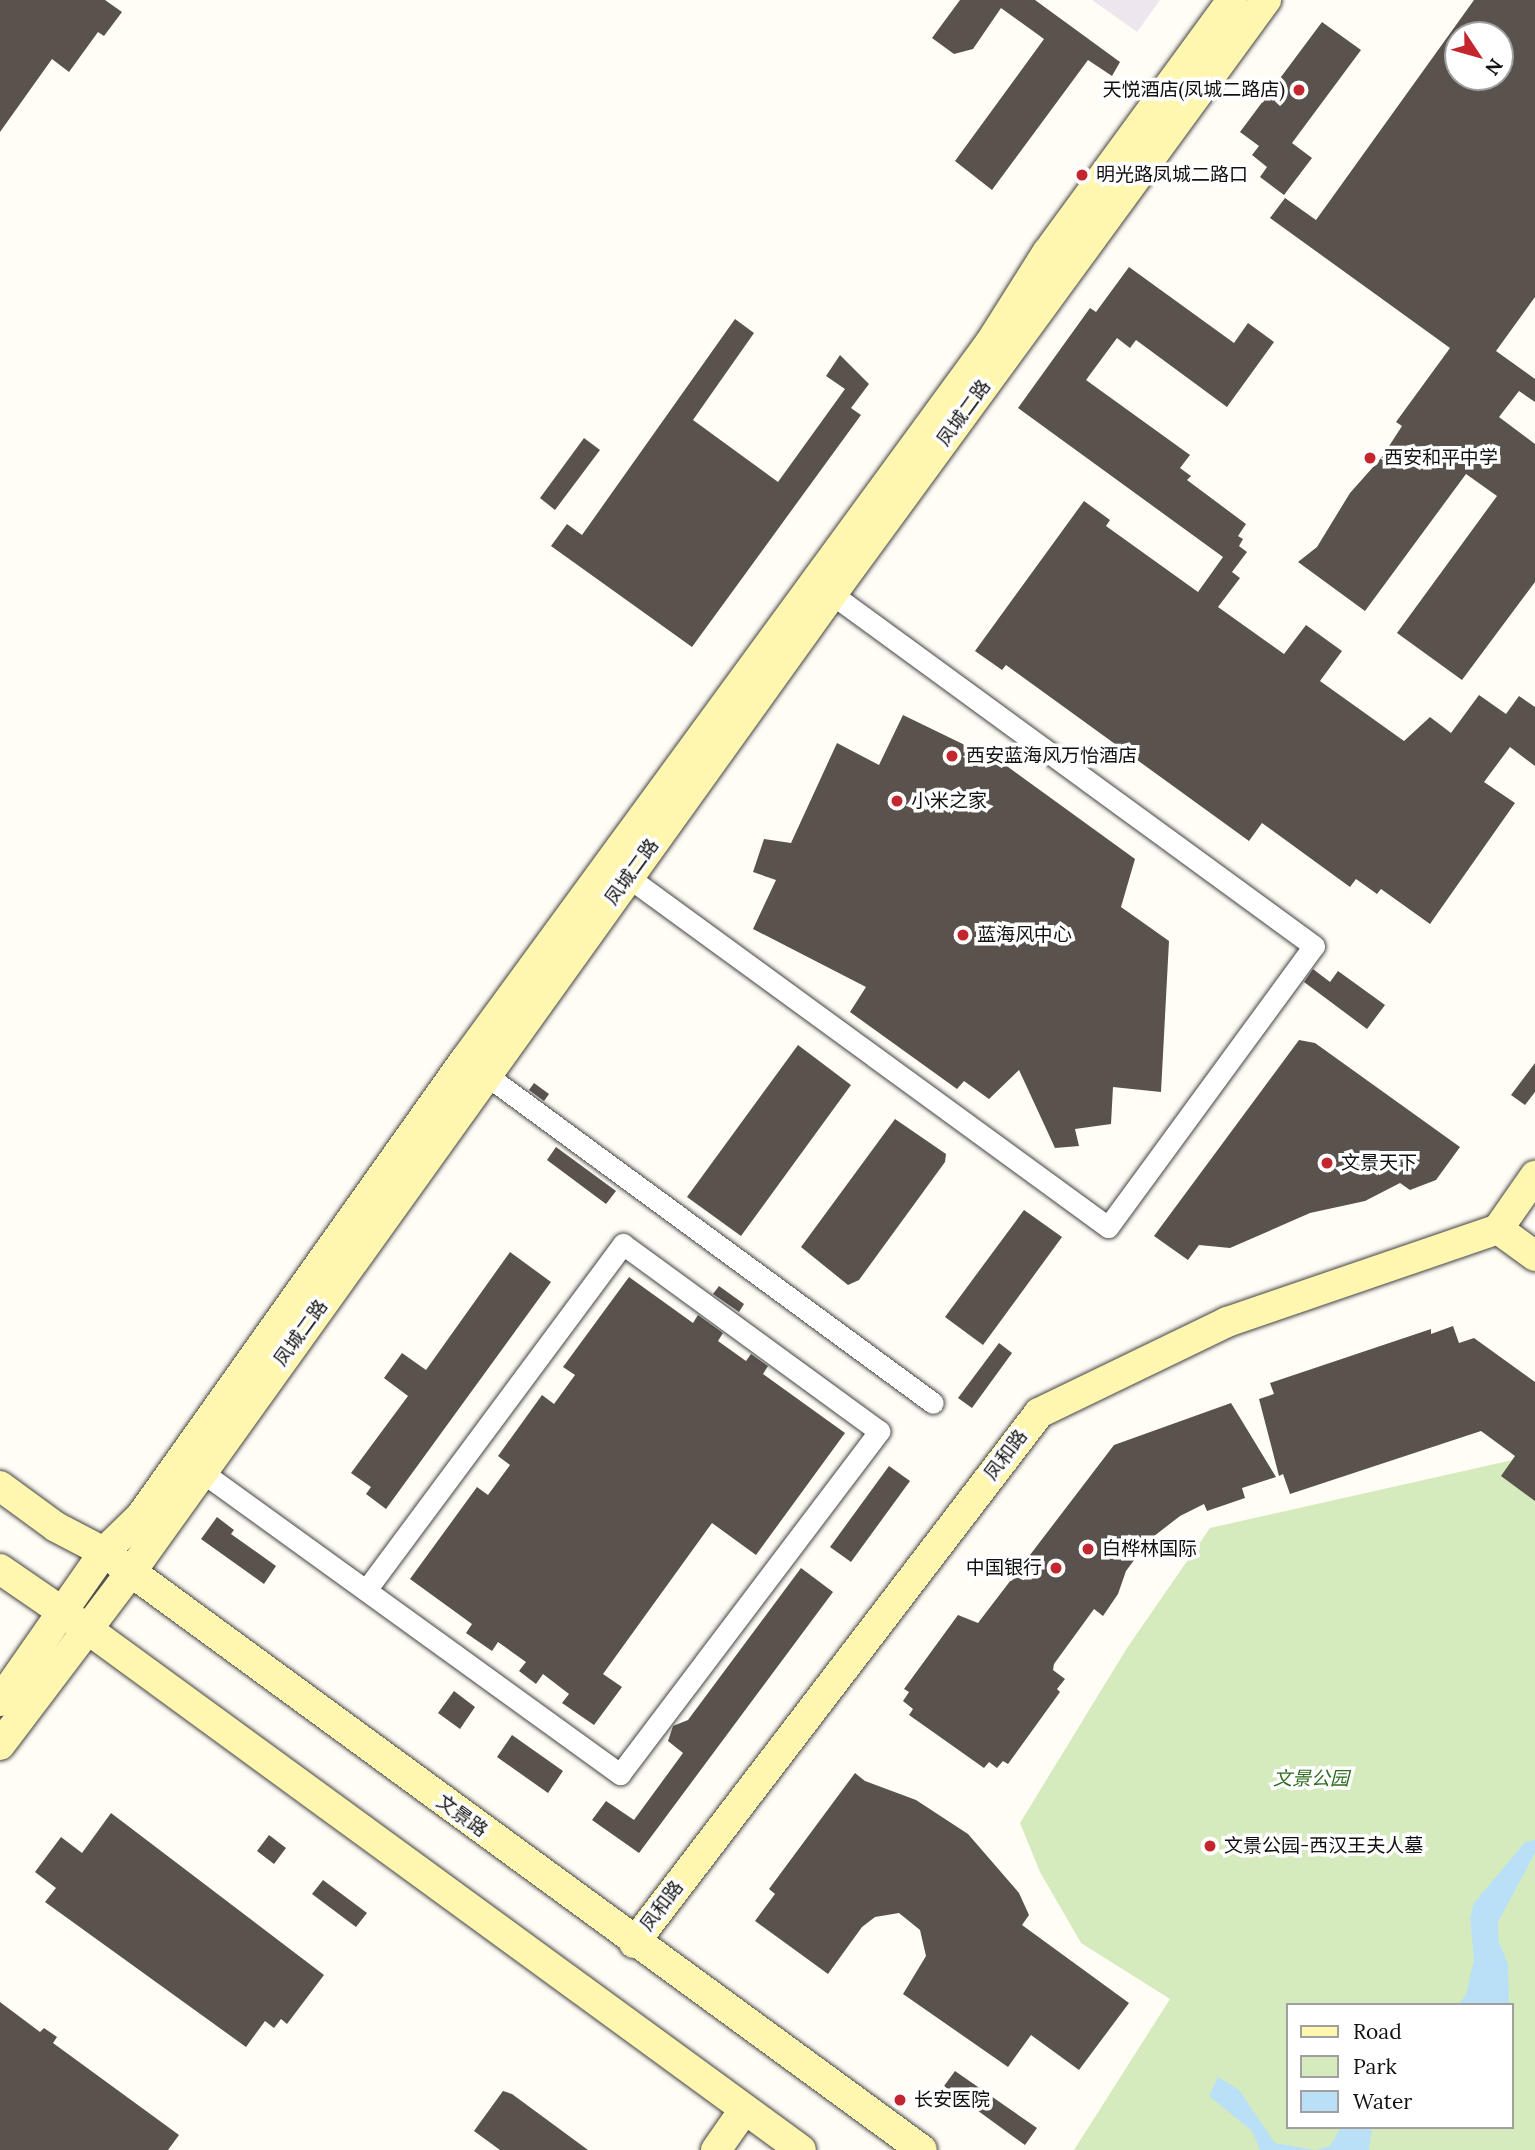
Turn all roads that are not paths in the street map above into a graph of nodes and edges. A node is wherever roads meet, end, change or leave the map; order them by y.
1 (1232, 0) edge
2 (1265, 0) edge
3 (832, 594) junction
4 (628, 877) junction
5 (475, 1068) junction
6 (1535, 1177) edge
7 (1498, 1228) junction
8 (1535, 1256) edge
9 (933, 1403) dead end
10 (202, 1472) junction
11 (0, 1486) edge
12 (104, 1552) junction
13 (0, 1569) edge
14 (131, 1572) junction
15 (366, 1590) junction
16 (75, 1620) junction
17 (0, 1701) edge
18 (0, 1745) edge
19 (635, 1943) junction
20 (744, 2110) junction
21 (716, 2150) edge
22 (800, 2150) edge
23 (922, 2150) edge

1 - 5 main road, 凤城二路
2 - 3 main road, 凤城二路
3 - 4 main road, 凤城二路
3 - 4 street
4 - 5 main road, 凤城二路
5 - 9 street
5 - 10 main road, 凤城二路
5 - 12 main road, 凤城二路
6 - 7 main road
7 - 8 main road
7 - 19 main road, 凤和路
10 - 14 main road, 凤城二路
10 - 15 street
11 - 12 main road, 文景路
12 - 14 main road, 文景路
12 - 16 main road, 凤城二路
13 - 16 main road
14 - 16 main road, 凤城二路
14 - 19 main road, 文景路
15 - 15 street
16 - 17 main road, 凤城二路
16 - 18 main road, 凤城二路
16 - 20 main road
19 - 23 main road, 文景路
20 - 21 main road
20 - 22 main road

